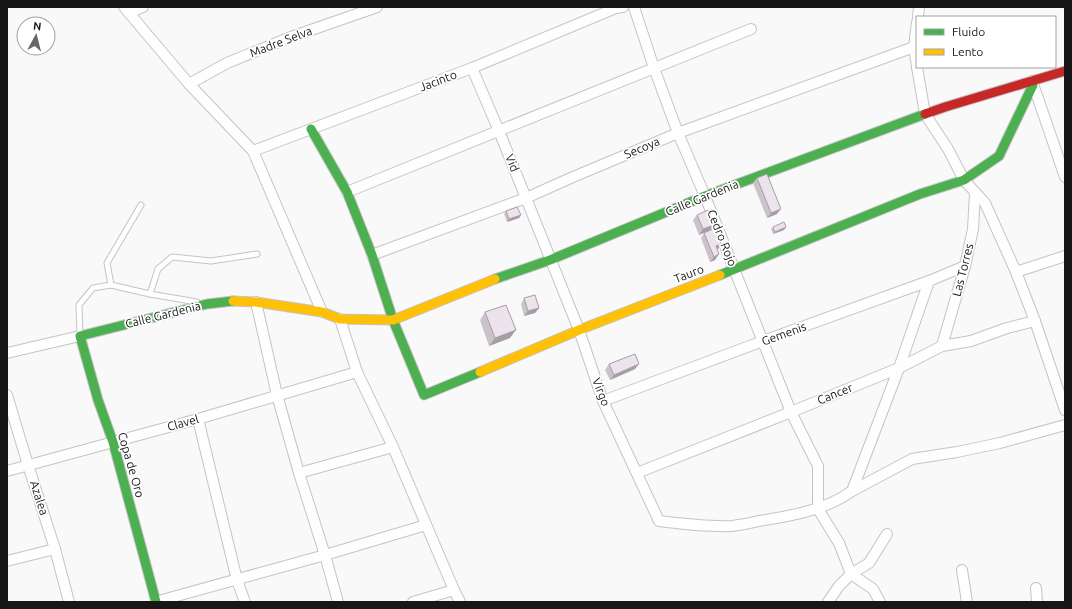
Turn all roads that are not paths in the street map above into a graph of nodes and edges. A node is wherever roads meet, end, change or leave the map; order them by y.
1 (143, 7) edge
2 (376, 7) edge
3 (623, 7) edge
4 (634, 7) edge
5 (126, 10) edge
6 (752, 30) dead end
7 (916, 30) edge
8 (914, 47) junction
9 (916, 60) edge
10 (472, 68) junction
11 (654, 68) junction
12 (917, 68) edge
13 (1065, 71) edge
14 (1032, 83) junction
15 (189, 84) junction
16 (925, 114) junction
17 (311, 129) junction
18 (499, 131) junction
19 (678, 132) junction
20 (253, 151) junction
21 (1065, 177) edge
22 (964, 180) junction
23 (347, 192) junction
24 (975, 193) junction
25 (705, 196) junction
26 (526, 198) junction
27 (141, 205) dead end
28 (257, 254) dead end
29 (372, 255) junction
30 (1065, 256) edge
31 (550, 260) junction
32 (965, 266) junction
33 (735, 269) junction
34 (1016, 272) junction
35 (929, 281) junction
36 (111, 285) junction
37 (150, 294) junction
38 (256, 302) junction
39 (207, 304) junction
40 (322, 312) junction
41 (340, 319) junction
42 (393, 320) junction
43 (1035, 321) junction
44 (579, 330) junction
45 (80, 336) junction
46 (763, 341) junction
47 (942, 346) junction
48 (7, 352) edge
49 (899, 368) junction
50 (357, 372) junction
51 (7, 395) edge
52 (277, 395) junction
53 (603, 401) junction
54 (1065, 410) edge
55 (791, 412) junction
56 (198, 419) junction
57 (1065, 425) edge
58 (112, 442) junction
59 (394, 447) junction
60 (28, 465) junction
61 (7, 471) edge
62 (299, 473) junction
63 (637, 473) junction
64 (852, 491) junction
65 (818, 509) junction
66 (426, 525) junction
67 (887, 534) dead end
68 (56, 549) junction
69 (325, 555) junction
70 (7, 561) edge
71 (962, 570) dead end
72 (851, 574) junction
73 (237, 580) junction
74 (1036, 588) dead end
75 (454, 590) junction
76 (69, 602) edge
77 (156, 602) edge
78 (244, 602) edge
79 (338, 602) edge
80 (413, 602) edge
81 (460, 602) edge
82 (828, 602) edge
83 (880, 602) edge
84 (967, 602) edge
85 (1037, 602) edge

1 - 5 street
2 - 15 street, Madre Selva
3 - 10 street, Jacinto
4 - 11 street, Cedro Rojo
5 - 15 street
6 - 11 street
7 - 8 street
8 - 9 street
8 - 19 street, Secoya
10 - 17 street, Jacinto
10 - 18 street, Vid
11 - 18 street
11 - 19 street, Cedro Rojo
12 - 16 street
13 - 14 street, Calle Gardenia
14 - 16 street, Calle Gardenia
14 - 21 street
14 - 22 street
15 - 20 street
16 - 22 street
16 - 25 street, Calle Gardenia
17 - 20 street, Jacinto
17 - 23 street
18 - 23 street
18 - 26 street, Vid
19 - 25 street, Cedro Rojo
19 - 26 street, Secoya
20 - 40 street
22 - 24 street
22 - 33 street, Tauro
23 - 29 street
24 - 32 street, Las Torres
24 - 34 street
25 - 31 street, Calle Gardenia
25 - 33 street, Cedro Rojo
26 - 29 street, Secoya
26 - 31 street, Vid
27 - 36 lane
28 - 37 lane
29 - 42 street
30 - 34 street
31 - 42 street, Calle Gardenia
31 - 44 street, Virgo
32 - 35 street, Gemenis
32 - 47 street, Las Torres
33 - 44 street, Tauro
33 - 46 street, Cedro Rojo
34 - 43 street
35 - 46 street, Gemenis
35 - 49 street
36 - 37 lane
36 - 45 lane
37 - 39 lane
38 - 39 street, Calle Gardenia
38 - 40 street, Calle Gardenia
38 - 52 street
39 - 45 street, Calle Gardenia
40 - 41 street, Calle Gardenia
41 - 42 street, Calle Gardenia
41 - 50 street
42 - 44 street, Tauro
43 - 47 street, Cancer
43 - 54 street
44 - 53 street, Virgo
45 - 48 street, Calle Gardenia
45 - 58 street, Copa de Oro
46 - 53 street, Gemenis
46 - 55 street, Cedro Rojo
47 - 49 street, Cancer
49 - 55 street, Cancer
49 - 64 street
50 - 52 street, Clavel
50 - 59 street
51 - 60 street, Azalea
52 - 56 street, Clavel
52 - 62 street
53 - 63 street, Virgo
55 - 63 street, Cancer
55 - 65 street, Cedro Rojo
56 - 58 street, Clavel
56 - 73 street
57 - 64 street
58 - 60 street, Clavel
58 - 77 street, Copa de Oro
59 - 62 street
59 - 66 street
60 - 61 street, Clavel
60 - 68 street, Azalea
62 - 69 street
63 - 65 street, Virgo
64 - 65 street
65 - 72 street
66 - 69 street
66 - 75 street
67 - 72 street
68 - 70 street
68 - 76 street, Azalea
69 - 73 street
69 - 79 street
71 - 84 street
72 - 82 street
72 - 83 street
73 - 77 street
73 - 78 street
74 - 85 street
75 - 80 street
75 - 81 street

